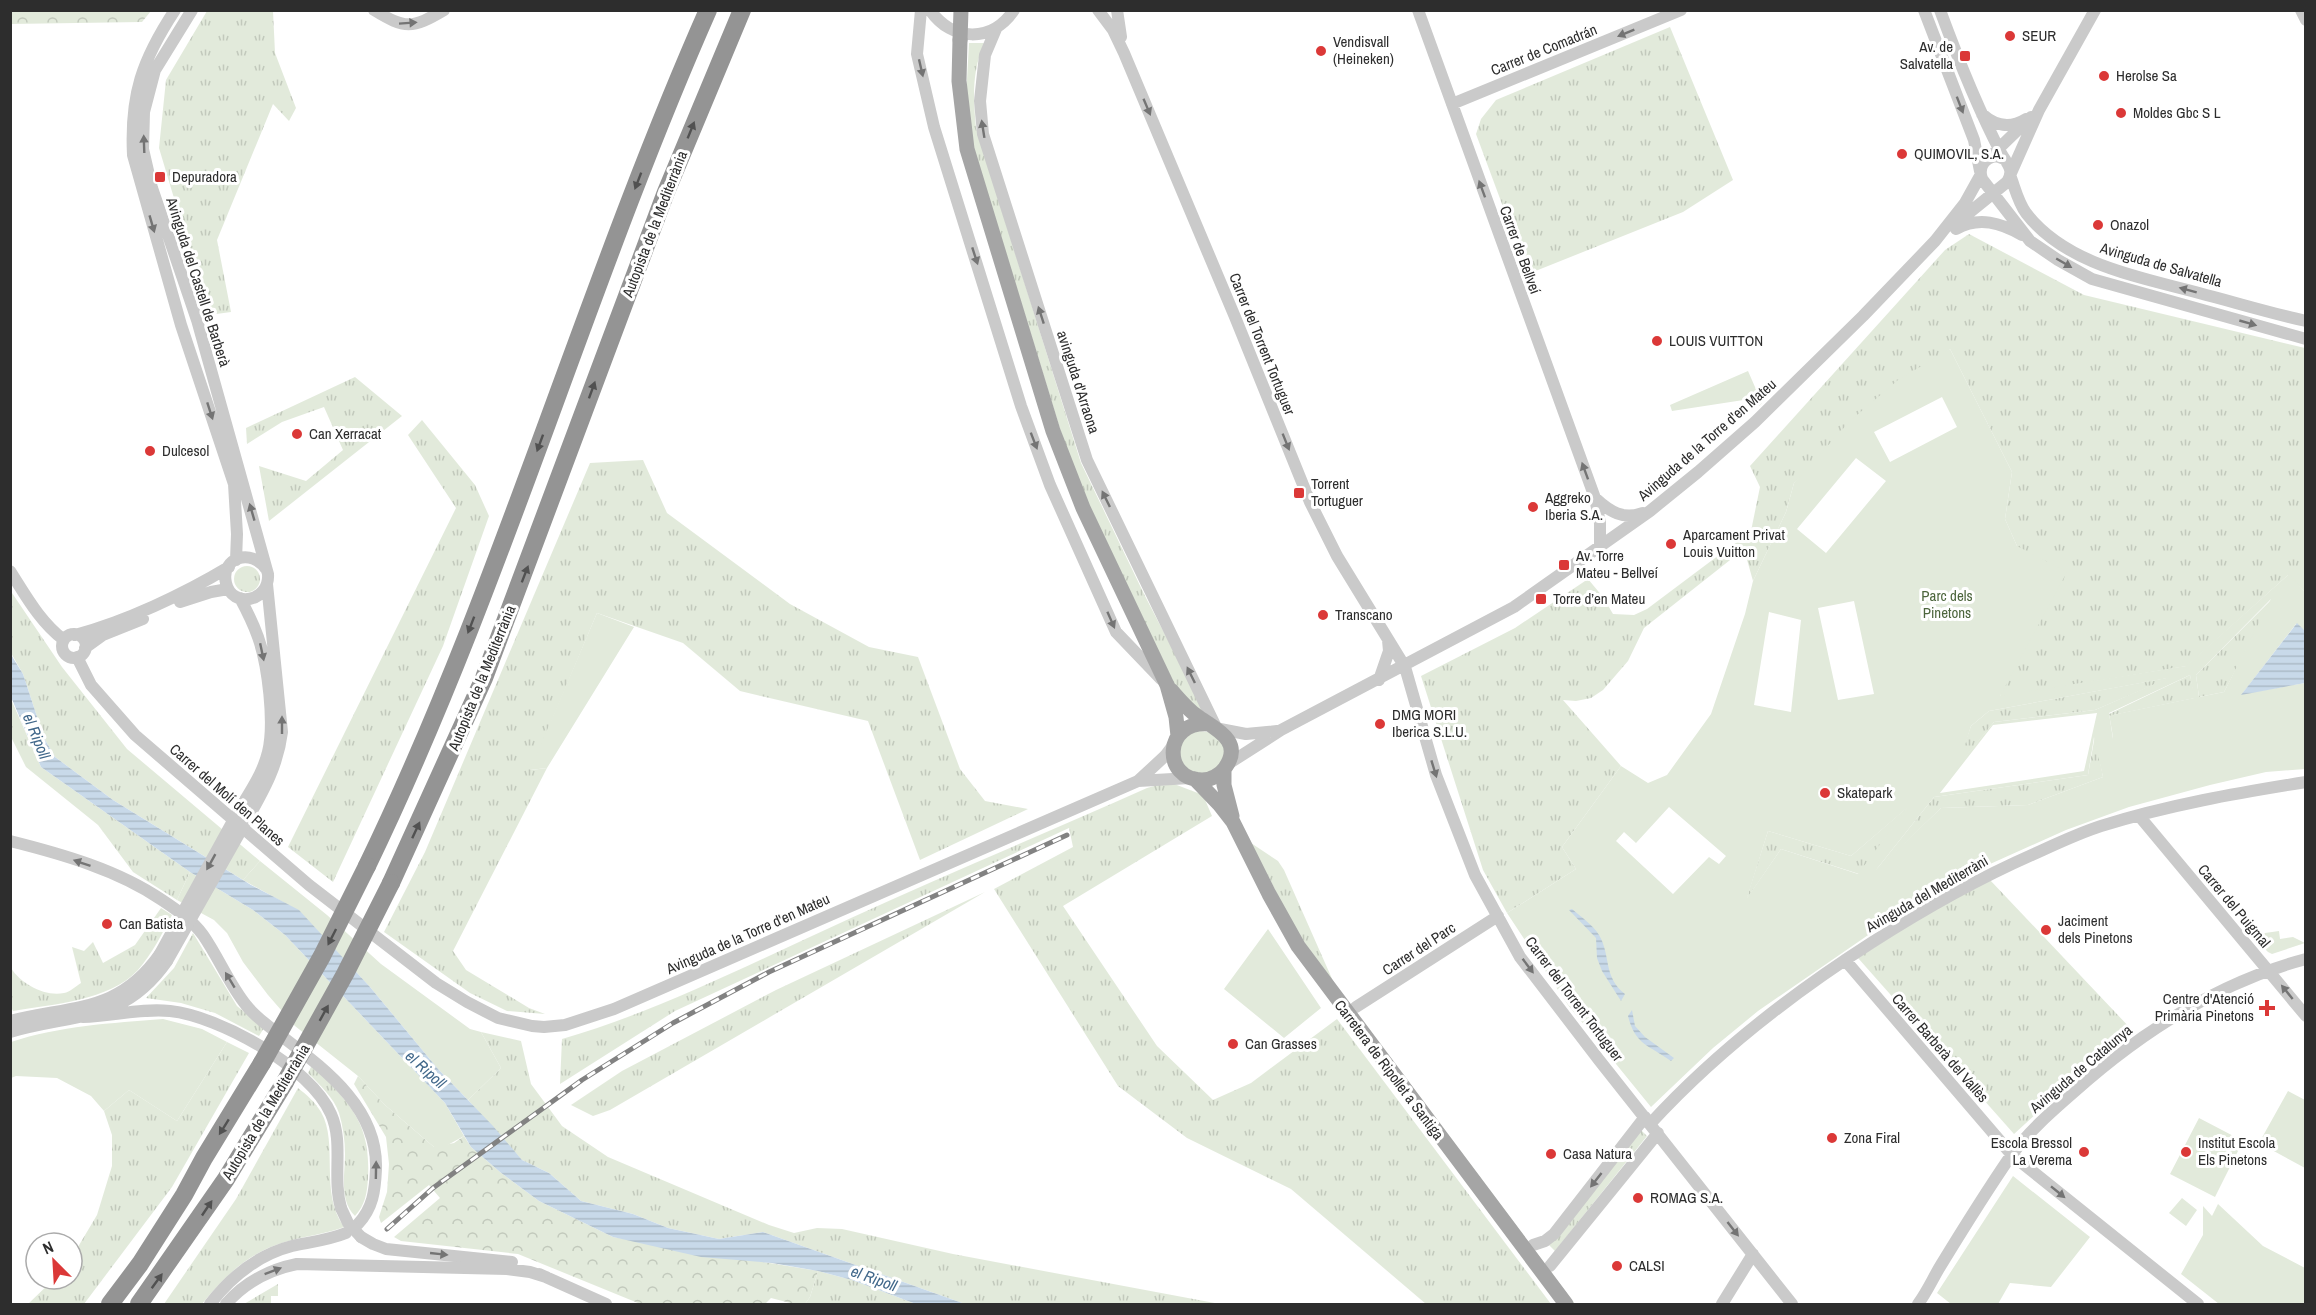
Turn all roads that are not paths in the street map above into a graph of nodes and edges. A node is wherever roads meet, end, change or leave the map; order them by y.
1 (175, 10) edge
2 (192, 10) edge
3 (374, 10) edge
4 (444, 10) edge
5 (708, 10) edge
6 (742, 10) edge
7 (921, 10) edge
8 (930, 10) edge
9 (961, 10) edge
10 (1098, 10) edge
11 (1117, 10) edge
12 (1418, 10) edge
13 (1681, 10) edge
14 (1924, 10) edge
15 (1940, 10) edge
16 (2095, 10) edge
17 (2301, 10) edge
18 (1014, 11) edge
19 (2306, 20) edge
20 (996, 29) junction
21 (1124, 53) junction
22 (1452, 104) junction
23 (2039, 110) junction
24 (1980, 113) junction
25 (2002, 154) junction
26 (1981, 176) junction
27 (2008, 178) junction
28 (1992, 194) junction
29 (1935, 241) junction
30 (2030, 241) junction
31 (2306, 321) edge
32 (2306, 339) edge
33 (1595, 498) junction
34 (1650, 511) junction
35 (1600, 548) junction
36 (232, 563) junction
37 (266, 569) junction
38 (10, 571) edge
39 (267, 584) junction
40 (228, 590) junction
41 (240, 598) junction
42 (69, 637) junction
43 (1388, 639) junction
44 (81, 653) junction
45 (1405, 666) junction
46 (1379, 680) junction
47 (1167, 685) junction
48 (1215, 727) junction
49 (1281, 730) junction
50 (1176, 740) junction
51 (1226, 767) junction
52 (1192, 778) junction
53 (1138, 781) junction
54 (2306, 782) edge
55 (244, 814) junction
56 (2140, 817) junction
57 (1233, 822) junction
58 (10, 841) edge
59 (1498, 916) junction
60 (376, 938) joint
61 (164, 958) junction
62 (2306, 959) edge
63 (1845, 960) junction
64 (2268, 969) junction
65 (1356, 1007) dead end
66 (2306, 1016) edge
67 (84, 1017) junction
68 (10, 1021) edge
69 (10, 1032) edge
70 (1651, 1125) junction
71 (2012, 1155) junction
72 (204, 1158) junction
73 (358, 1224) dead end
74 (346, 1233) dead end
75 (1533, 1245) dead end
76 (1753, 1254) junction
77 (1550, 1266) dead end
78 (546, 1277) junction
79 (1923, 1303) edge
80 (97, 1305) edge
81 (110, 1305) edge
82 (140, 1305) edge
83 (210, 1305) edge
84 (226, 1305) edge
85 (606, 1305) edge
86 (1566, 1305) edge
87 (1722, 1305) edge
88 (1792, 1305) edge
89 (2198, 1305) edge

1 -> 36 street, Avinguda del Castell de Barberà
37 -> 2 street, Avinguda del Castell de Barberà
3 -> 4 street
5 -> 72 highway, Autopista de la Mediterrània, bridge
82 -> 6 highway, Autopista de la Mediterrània, bridge
7 -> 47 street
8 - 20 street
9 - 47 main road, bridge
10 - 21 street, Carrer del Torrent Tortuguer
11 - 21 street, Carrer del Torrent Tortuguer
12 - 22 street, Carrer de Bellveí
13 -> 22 street, Carrer de Comadrán
14 -> 26 street, Avinguda de Salvatella
15 - 24 street
16 - 23 street, Avinguda de la Torre d'en Mateu
17 - 19 street
18 - 20 street
48 -> 20 street, avinguda d'Arraona
21 -> 43 street, Carrer del Torrent Tortuguer
33 -> 22 street, Carrer de Bellveí
23 - 24 street
23 - 25 street, Avinguda de la Torre d'en Mateu
23 - 27 street, Avinguda de la Torre d'en Mateu
24 - 25 street
25 - 26 street
25 - 27 street
26 - 27 street
26 - 28 street, Avinguda de Salvatella
26 - 29 street, Avinguda de la Torre d'en Mateu
27 - 28 street, Avinguda de la Torre d'en Mateu
31 -> 27 street, Avinguda de Salvatella
28 - 29 street, Avinguda de la Torre d'en Mateu
28 - 30 street, Avinguda de Salvatella
29 - 30 street, Avinguda de Salvatella
29 - 34 street, Avinguda de la Torre d'en Mateu
30 -> 32 street, Avinguda de Salvatella
33 - 34 street
33 - 35 street, Carrer de Bellveí
34 - 35 street, Avinguda de la Torre d'en Mateu
35 - 45 street, Avinguda de la Torre d'en Mateu
36 - 37 street
36 - 40 street
36 - 42 street
37 - 39 street
38 - 42 street
39 - 41 street
55 -> 39 street
40 - 41 street
40 - 44 street
41 -> 55 street
42 - 44 street
42 - 44 street
43 - 45 street, Carrer del Torrent Tortuguer
43 - 46 street
44 - 60 street, Carrer del Molí den Planes
45 - 46 street, Avinguda de la Torre d'en Mateu
45 -> 59 street, Carrer del Torrent Tortuguer
46 - 49 street, Avinguda de la Torre d'en Mateu
47 - 48 main road
47 - 50 main road
48 - 49 street, Avinguda de la Torre d'en Mateu
48 - 50 main road
48 - 51 main road
49 - 51 street, Avinguda de la Torre d'en Mateu
50 - 52 main road
50 - 53 street, Avinguda de la Torre d'en Mateu
51 - 52 main road
51 - 57 main road
52 - 53 street, Avinguda de la Torre d'en Mateu
52 - 57 main road
53 - 60 street, Avinguda de la Torre d'en Mateu
54 - 56 street, Avinguda del Mediterràni
55 - 61 street, bridge
56 - 63 street, Avinguda del Mediterràni
56 - 64 street, Carrer del Puigmal
57 - 86 main road, Carretera de Ripollet a Santiga
73 -> 58 street
59 - 65 street, Carrer del Parc
59 -> 70 street, Carrer del Torrent Tortuguer
61 - 67 street
61 - 68 street
62 - 64 street, Avinguda de Catalunya
63 - 70 street, Avinguda del Mediterràni
63 - 71 street, Carrer Barberà del Vallès
66 -> 64 street, Carrer del Puigmal
64 - 71 street, Avinguda de Catalunya
67 - 69 street
67 -> 78 street, bridge
70 -> 75 street, Avinguda del Mediterràni
70 -> 76 street, Carrer del Torrent Tortuguer
70 - 77 street, Avinguda del Mediterràni
71 - 79 street, Avinguda de Catalunya
71 -> 89 street, Carrer Barberà del Vallès
72 - 80 highway
72 - 81 highway, Autopista de la Mediterrània
74 - 83 street
76 - 87 street
76 - 88 street, Carrer del Torrent Tortuguer
84 -> 78 street
78 - 85 street

